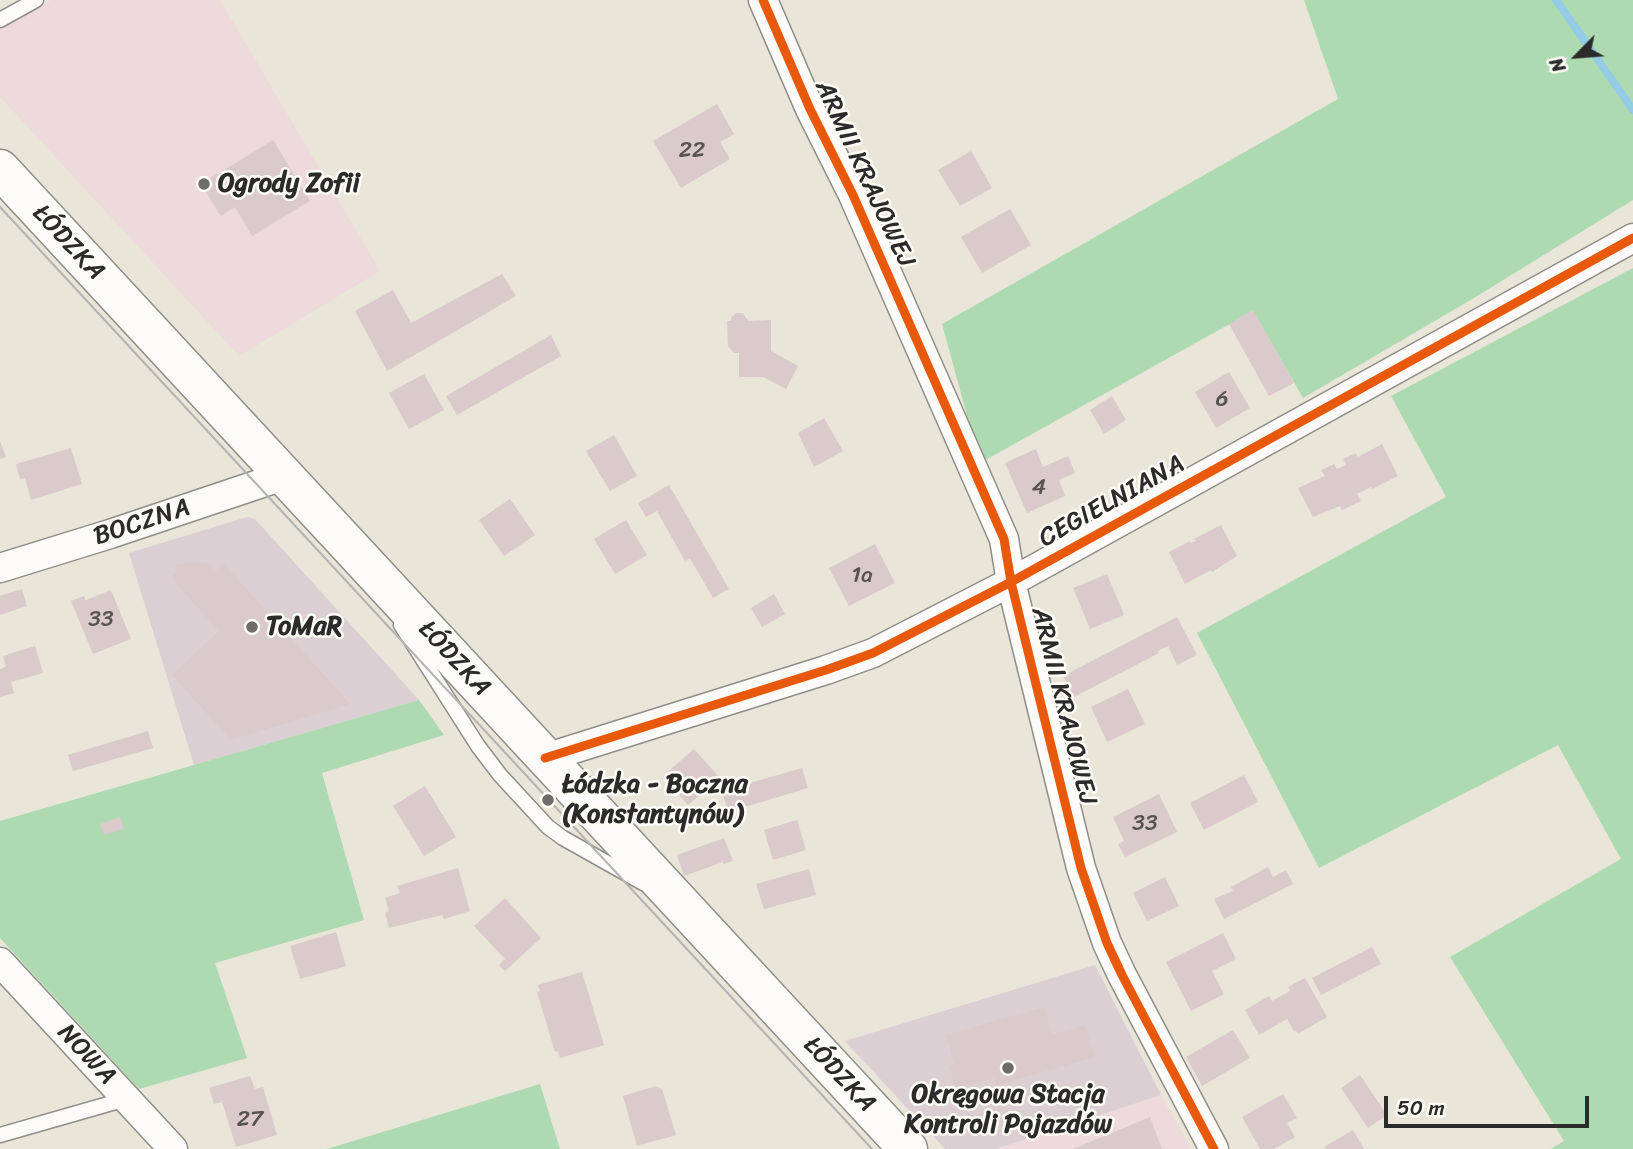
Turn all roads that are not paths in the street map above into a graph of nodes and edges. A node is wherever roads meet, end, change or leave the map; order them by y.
1 (36, 0) edge
2 (763, 0) edge
3 (0, 20) edge
4 (0, 169) edge
5 (1633, 238) edge
6 (283, 476) junction
7 (355, 553) junction
8 (0, 568) edge
9 (1011, 582) junction
10 (545, 758) junction
11 (683, 906) junction
12 (0, 962) edge
13 (126, 1098) junction
14 (0, 1135) edge
15 (173, 1149) edge
16 (908, 1149) edge
17 (1214, 1149) edge

1 - 3 lane
2 - 9 street, ARMII KRAJOWEJ
4 - 6 main road, ŁÓDZKA
5 - 9 street, CEGIELNIANA
6 - 7 main road, ŁÓDZKA
6 - 8 street, BOCZNA
7 - 10 main road, ŁÓDZKA
7 - 11 lane
9 - 10 street, CEGIELNIANA
9 - 17 street, ARMII KRAJOWEJ
10 - 11 main road, ŁÓDZKA
11 - 16 main road, ŁÓDZKA
12 - 13 street, NOWA
13 - 14 lane
13 - 15 street, NOWA

